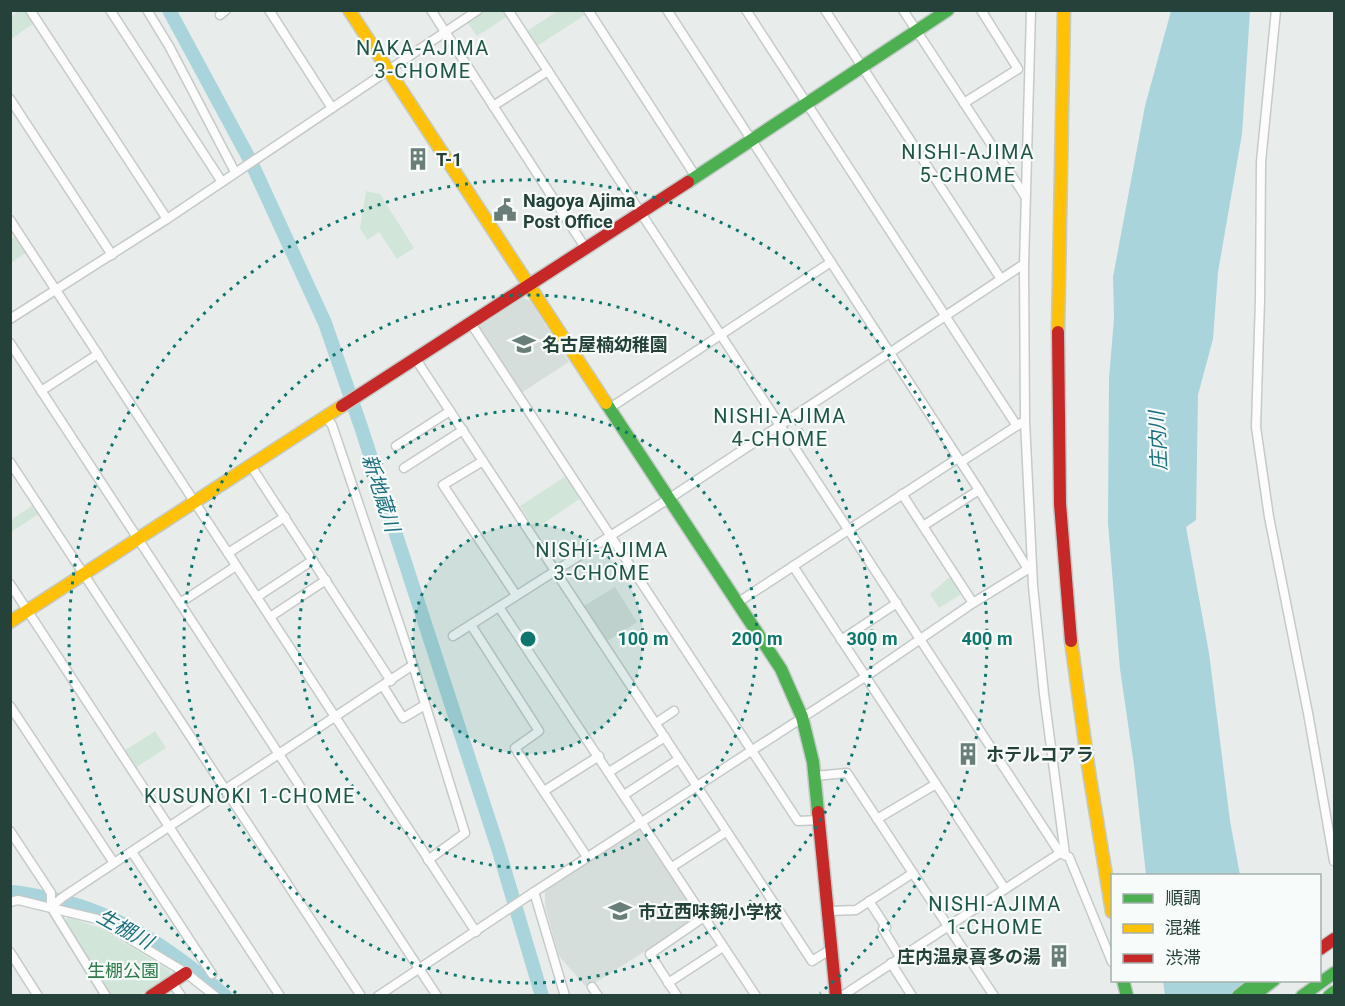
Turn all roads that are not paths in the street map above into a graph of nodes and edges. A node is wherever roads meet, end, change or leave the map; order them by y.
1 (30, 10) edge
2 (110, 10) edge
3 (147, 10) edge
4 (269, 10) edge
5 (349, 10) edge
6 (431, 10) edge
7 (478, 10) edge
8 (508, 10) edge
9 (588, 10) edge
10 (667, 10) edge
11 (746, 10) edge
12 (825, 10) edge
13 (903, 10) edge
14 (948, 10) edge
15 (981, 10) edge
16 (1031, 10) edge
17 (1064, 10) edge
18 (1276, 10) edge
19 (917, 31) junction
20 (445, 33) junction
21 (862, 67) junction
22 (391, 69) junction
23 (548, 72) junction
24 (11, 100) edge
25 (964, 103) junction
26 (807, 104) junction
27 (493, 106) junction
28 (332, 108) junction
29 (752, 140) junction
30 (235, 172) junction
31 (696, 177) junction
32 (222, 182) junction
33 (1025, 196) junction
34 (641, 212) junction
35 (167, 219) junction
36 (10, 220) edge
37 (586, 249) junction
38 (112, 255) junction
39 (831, 262) junction
40 (1024, 264) junction
41 (1001, 279) junction
42 (528, 285) junction
43 (57, 290) junction
44 (945, 315) junction
45 (10, 319) edge
46 (470, 322) junction
47 (721, 334) junction
48 (10, 343) edge
49 (890, 351) junction
50 (98, 354) junction
51 (415, 358) junction
52 (41, 391) junction
53 (610, 408) junction
54 (450, 411) junction
55 (331, 414) junction
56 (1021, 423) junction
57 (781, 426) junction
58 (463, 430) junction
59 (396, 446) dead end
60 (960, 460) junction
61 (483, 461) junction
62 (10, 462) edge
63 (251, 466) junction
64 (404, 468) dead end
65 (979, 490) junction
66 (902, 494) junction
67 (670, 498) junction
68 (195, 501) junction
69 (285, 517) junction
70 (923, 526) junction
71 (848, 529) junction
72 (611, 535) junction
73 (139, 540) junction
74 (228, 553) junction
75 (313, 560) junction
76 (236, 566) junction
77 (793, 566) junction
78 (1030, 568) junction
79 (556, 571) junction
80 (84, 574) junction
81 (326, 580) junction
82 (10, 584) edge
83 (516, 596) junction
84 (257, 597) junction
85 (180, 603) junction
86 (737, 603) junction
87 (897, 603) junction
88 (973, 603) junction
89 (499, 607) junction
90 (28, 611) junction
91 (270, 617) junction
92 (10, 622) edge
93 (471, 625) junction
94 (453, 636) dead end
95 (920, 638) junction
96 (841, 640) junction
97 (413, 665) junction
98 (865, 677) junction
99 (391, 681) junction
100 (383, 686) junction
101 (425, 705) junction
102 (10, 706) edge
103 (674, 711) dead end
104 (335, 717) junction
105 (802, 717) junction
106 (656, 723) junction
107 (665, 737) junction
108 (752, 751) junction
109 (280, 754) junction
110 (599, 756) junction
111 (680, 759) junction
112 (609, 772) junction
113 (814, 776) junction
114 (936, 784) junction
115 (697, 786) junction
116 (226, 790) junction
117 (544, 791) junction
118 (624, 795) junction
119 (878, 819) junction
120 (819, 820) junction
121 (642, 822) junction
122 (169, 827) junction
123 (10, 831) edge
124 (726, 832) junction
125 (132, 852) junction
126 (1062, 853) junction
127 (587, 857) junction
128 (428, 860) junction
129 (1335, 861) edge
130 (114, 863) junction
131 (672, 867) junction
132 (914, 873) junction
133 (1005, 889) junction
134 (534, 892) junction
135 (1111, 900) edge
136 (869, 901) junction
137 (10, 902) edge
138 (52, 905) junction
139 (829, 911) junction
140 (704, 917) junction
141 (948, 926) junction
142 (1335, 928) edge
143 (476, 932) junction
144 (1321, 937) edge
145 (1335, 939) edge
146 (723, 947) junction
147 (832, 948) junction
148 (1321, 948) edge
149 (10, 952) edge
150 (900, 957) junction
151 (1111, 957) edge
152 (891, 963) junction
153 (420, 968) junction
154 (186, 973) junction
155 (1335, 973) edge
156 (212, 974) dead end
157 (172, 982) junction
158 (1257, 982) edge
159 (1273, 982) edge
160 (668, 983) junction
161 (592, 987) dead end
162 (1335, 992) edge
163 (38, 996) edge
164 (106, 996) edge
165 (151, 996) edge
166 (181, 996) edge
167 (215, 996) edge
168 (280, 996) edge
169 (361, 996) edge
170 (378, 996) edge
171 (437, 996) edge
172 (565, 996) edge
173 (598, 996) edge
174 (677, 996) edge
175 (756, 996) edge
176 (836, 996) edge
177 (842, 996) edge
178 (912, 996) edge
179 (994, 996) edge
180 (1238, 996) edge
181 (1253, 996) edge
182 (1302, 996) edge
183 (1329, 996) edge

1 - 35 street
2 - 32 street
3 - 30 street
4 - 28 street
5 - 22 main road
6 - 20 street
7 - 20 street
8 - 23 street
9 - 31 street
10 - 29 street
11 - 26 street
12 - 21 street
13 - 19 street
14 - 19 main road
15 - 25 street
16 - 33 street
17 - 135 main road
18 - 129 street
19 - 21 main road
19 - 25 street
20 - 22 street
20 - 27 street
21 - 26 main road
21 - 41 street
22 - 28 street
22 - 42 main road
23 - 27 street
23 - 34 street
24 - 38 street
25 - 33 street
26 - 29 main road
26 - 44 street
27 - 37 street
28 - 30 street
29 - 31 main road
29 - 39 street
30 - 32 street
31 - 34 main road
32 - 35 street
33 - 40 street
34 - 37 main road
34 - 47 street
35 - 38 street
36 - 43 street
37 - 42 main road
38 - 43 street
39 - 47 street
39 - 49 street
40 - 41 street
40 - 56 street
41 - 44 street
42 - 46 main road
42 - 53 main road
43 - 45 street
43 - 50 street
44 - 49 street
44 - 56 street
46 - 51 main road
46 - 72 street
47 - 53 street
47 - 57 street
48 - 52 street
49 - 57 street
49 - 60 street
50 - 52 street
50 - 68 street
51 - 54 street
51 - 55 main road
52 - 73 street
53 - 67 main road
54 - 58 street
54 - 59 street
55 - 63 main road
55 - 97 street
56 - 60 street
56 - 78 street
57 - 67 street
57 - 71 street
58 - 61 street
58 - 64 street
60 - 65 street
60 - 66 street
61 - 79 street
61 - 83 street
62 - 80 street
63 - 68 main road
63 - 69 street
65 - 70 street
65 - 78 street
66 - 70 street
66 - 71 street
67 - 72 street
67 - 86 main road
68 - 73 main road
68 - 74 street
69 - 74 street
69 - 75 street
70 - 88 street
71 - 77 street
71 - 87 street
72 - 79 street
72 - 108 street
73 - 80 main road
73 - 85 street
74 - 76 street
75 - 81 street
75 - 84 street
76 - 84 street
76 - 85 street
77 - 86 street
77 - 96 street
78 - 88 street
78 - 126 street
79 - 83 street
79 - 106 street
80 - 90 main road
80 - 116 street
81 - 91 street
81 - 99 street
82 - 90 street
83 - 89 street
84 - 91 street
85 - 109 street
86 - 105 main road
87 - 95 street
87 - 96 street
88 - 95 street
89 - 93 street
89 - 110 street
90 - 92 main road
90 - 122 street
91 - 104 street
93 - 94 street
93 - 117 street
95 - 98 street
95 - 126 street
96 - 98 street
97 - 99 street
97 - 101 street
98 - 105 street
98 - 114 street
99 - 100 street
100 - 101 street
100 - 104 street
101 - 128 street
102 - 130 street
103 - 106 street
104 - 109 street
104 - 128 street
105 - 108 street
105 - 113 main road
106 - 107 street
107 - 111 street
107 - 112 street
108 - 115 street
108 - 120 street
109 - 116 street
109 - 153 street
110 - 112 street
110 - 117 street
111 - 115 street
111 - 118 street
112 - 118 street
113 - 119 street
113 - 120 main road
114 - 119 street
114 - 133 street
115 - 121 street
115 - 124 street
116 - 122 street
116 - 169 street
117 - 127 street
118 - 121 street
119 - 132 street
120 - 139 main road
121 - 127 street
121 - 131 street
122 - 125 street
122 - 168 street
123 - 138 street
124 - 131 street
124 - 147 street
125 - 130 street
125 - 156 street
126 - 133 street
126 - 151 street
127 - 134 street
128 - 143 street
130 - 138 street
131 - 140 street
132 - 136 street
132 - 141 street
133 - 141 street
134 - 143 street
134 - 172 street
136 - 139 street
136 - 150 street
137 - 138 street
138 - 154 street
138 - 164 street
139 - 147 main road
140 - 146 street
140 - 160 street
141 - 150 street
141 - 179 street
142 - 144 main road
143 - 153 street
145 - 148 main road
146 - 160 street
146 - 175 street
147 - 176 main road
149 - 163 street
150 - 152 street
152 - 177 street
152 - 178 street
153 - 170 street
153 - 171 street
154 - 157 main road
154 - 167 street
155 - 182 main road
157 - 165 main road
157 - 166 street
158 - 180 main road
159 - 181 main road
160 - 174 street
161 - 173 street
162 - 183 main road

